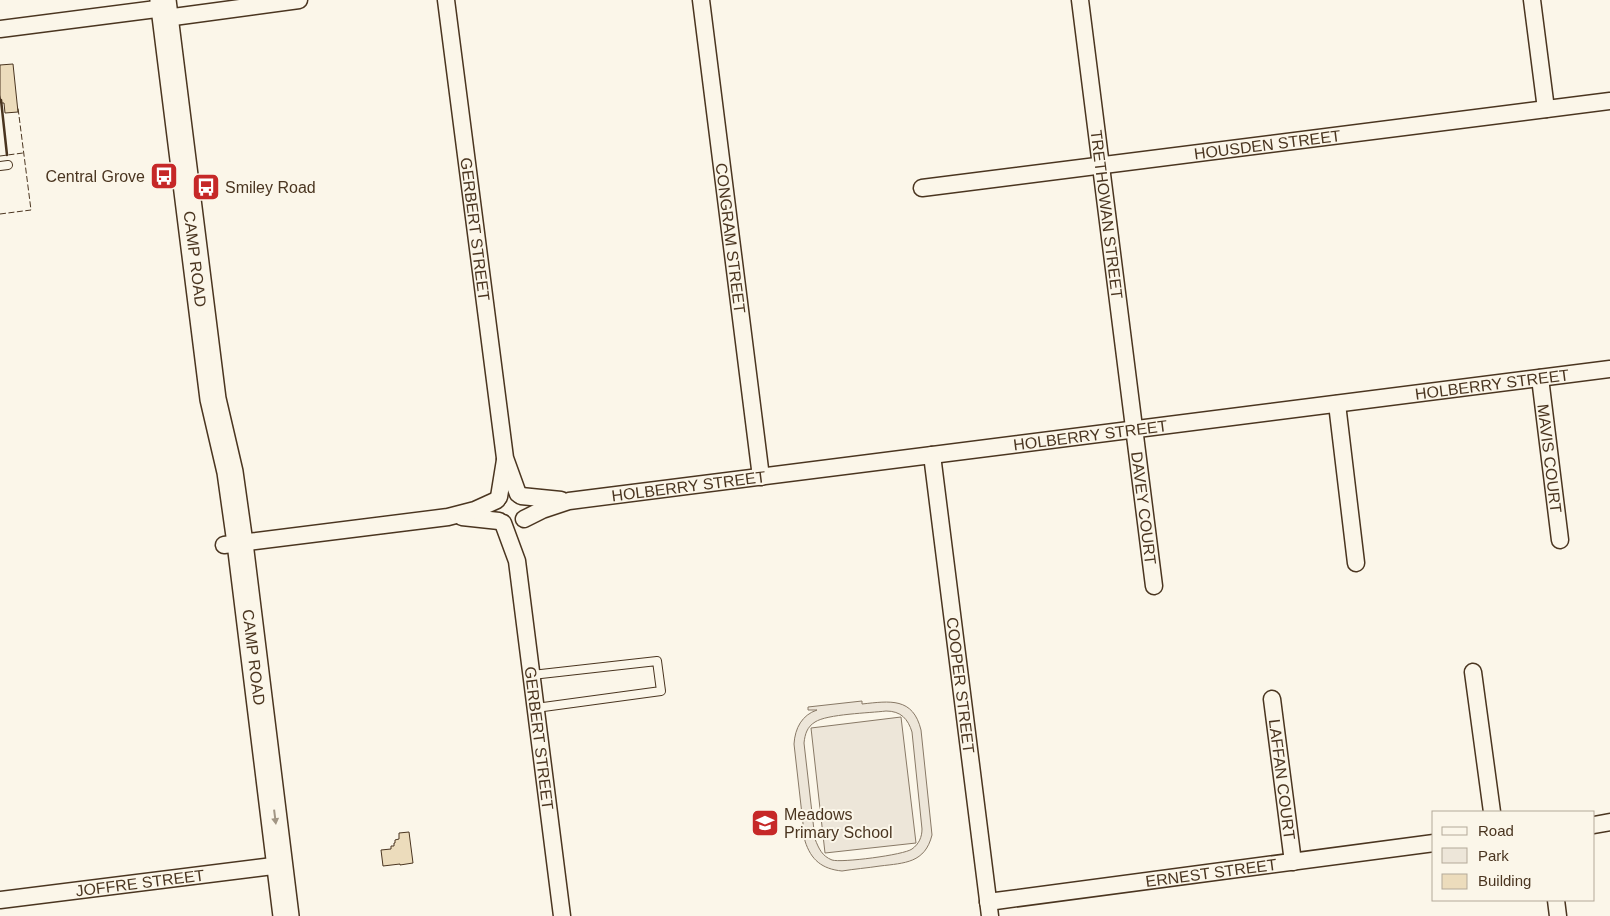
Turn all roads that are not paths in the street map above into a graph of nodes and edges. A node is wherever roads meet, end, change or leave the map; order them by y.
1 (300, 0) edge
2 (446, 0) edge
3 (701, 0) edge
4 (1080, 0) edge
5 (1532, 0) edge
6 (164, 9) edge
7 (0, 29) edge
8 (1610, 101) edge
9 (1546, 109) junction
10 (1101, 166) junction
11 (922, 188) dead end
12 (1610, 369) edge
13 (1540, 378) junction
14 (1337, 404) junction
15 (1134, 429) junction
16 (932, 455) junction
17 (505, 458) junction
18 (761, 476) junction
19 (519, 495) junction
20 (498, 498) junction
21 (569, 501) junction
22 (448, 517) junction
23 (522, 521) junction
24 (501, 522) junction
25 (1560, 540) dead end
26 (232, 544) junction
27 (517, 561) junction
28 (1356, 563) dead end
29 (1154, 586) dead end
30 (1473, 672) dead end
31 (532, 675) junction
32 (1272, 699) dead end
33 (536, 708) junction
34 (1492, 811) edge
35 (1610, 822) edge
36 (1595, 824) edge
37 (1432, 843) edge
38 (1292, 862) junction
39 (272, 867) junction
40 (0, 900) edge
41 (1556, 901) edge
42 (989, 909) edge
43 (270, 916) edge
44 (286, 916) edge
45 (562, 916) edge
46 (1558, 916) edge

1 - 6 street
2 - 17 street, GERBERT STREET
3 - 18 street, CONGRAM STREET
4 - 10 street, TRETHOWAN STREET
5 - 9 street
6 - 7 street
6 - 26 main road, CAMP ROAD
8 - 9 street, HOUSDEN STREET
9 - 10 street, HOUSDEN STREET
10 - 11 street, HOUSDEN STREET
10 - 15 street, TRETHOWAN STREET
12 - 13 street, HOLBERRY STREET
13 - 14 street, HOLBERRY STREET
13 - 25 street, MAVIS COURT
14 - 15 street, HOLBERRY STREET
14 - 28 street
15 - 16 street, HOLBERRY STREET
15 - 29 street, DAVEY COURT
16 - 18 street, HOLBERRY STREET
16 - 42 street, COOPER STREET
17 - 19 street, GERBERT STREET
17 - 20 street, GERBERT STREET
18 - 21 street, HOLBERRY STREET
19 - 20 street
19 - 21 street, HOLBERRY STREET
19 - 23 street
20 - 22 street
20 - 24 street
21 - 23 street, HOLBERRY STREET
22 - 24 street
22 - 26 street
23 - 24 street
23 - 27 street, GERBERT STREET
24 - 27 street, GERBERT STREET
26 - 39 main road, CAMP ROAD
27 - 31 street, GERBERT STREET
30 - 34 street
31 - 33 street, GERBERT STREET
31 - 33 lane
32 - 38 street, LAFFAN COURT
33 - 45 street, GERBERT STREET
35 - 36 street
37 - 38 street, ERNEST STREET
38 - 42 street, ERNEST STREET
39 - 40 street, JOFFRE STREET
39 - 43 main road, CAMP ROAD
39 - 44 main road, CAMP ROAD
41 - 46 street

